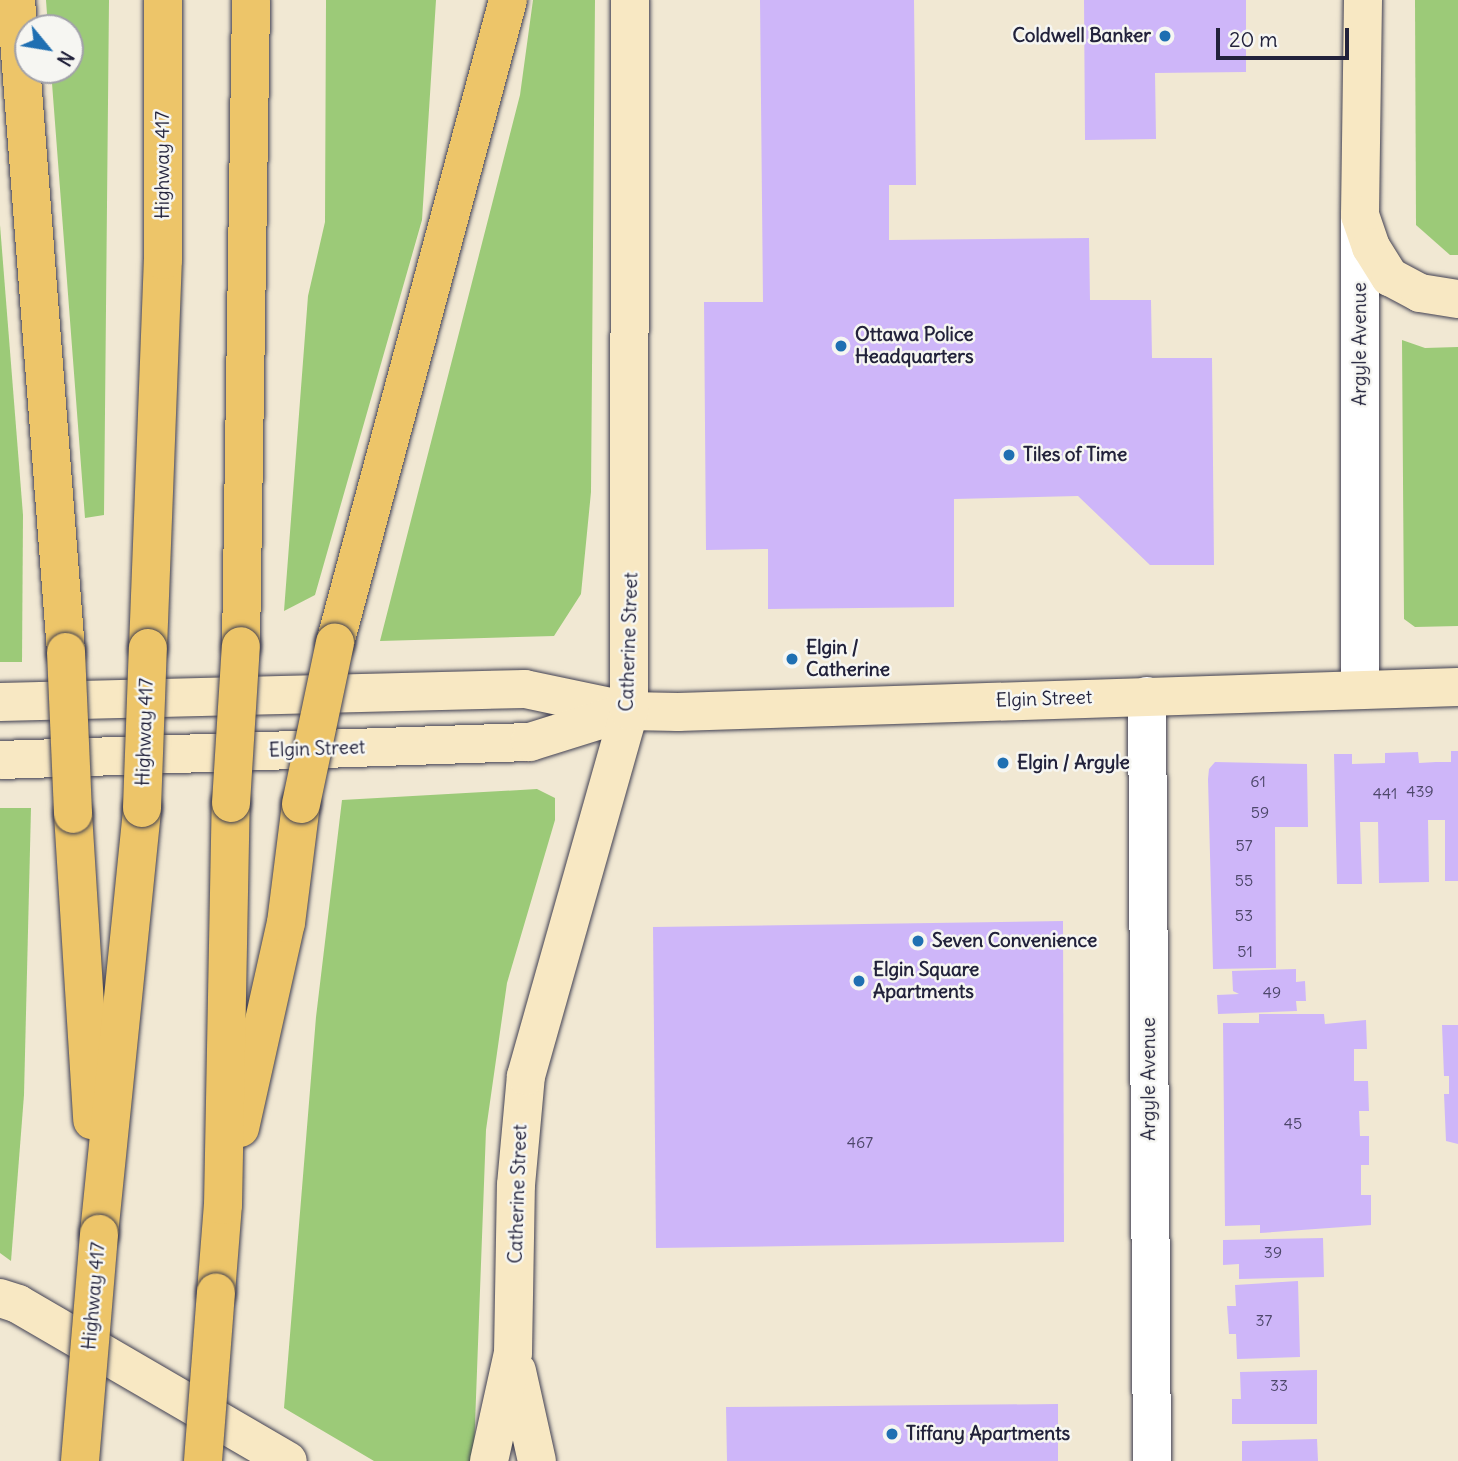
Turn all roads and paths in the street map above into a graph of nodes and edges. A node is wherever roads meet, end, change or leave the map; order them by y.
1 (16, 0) edge
2 (163, 0) edge
3 (251, 0) edge
4 (480, 0) edge
5 (509, 0) edge
6 (630, 0) edge
7 (1363, 0) edge
8 (490, 61) junction
9 (1360, 215) junction
10 (1458, 299) edge
11 (1458, 687) edge
12 (1360, 689) junction
13 (1147, 696) junction
14 (0, 702) edge
15 (629, 711) junction
16 (0, 760) edge
17 (223, 1205) junction
18 (99, 1234) junction
19 (6, 1295) edge
20 (513, 1353) junction
21 (80, 1461) edge
22 (203, 1461) edge
23 (288, 1461) edge
24 (489, 1461) edge
25 (537, 1461) edge
26 (1152, 1461) edge

1 - 18 highway, bridge
2 - 18 highway, Highway 417, bridge
3 - 17 highway, bridge
4 - 8 highway
5 - 8 highway
6 - 15 main road, Catherine Street
7 - 9 main road, Argyle Avenue
8 - 17 highway, bridge
9 - 10 main road
9 - 12 street, Argyle Avenue
11 - 12 main road, Elgin Street
12 - 13 main road, Elgin Street
13 - 15 main road, Elgin Street
13 - 26 street, Argyle Avenue
14 - 15 main road, Elgin Street
15 - 16 main road, Elgin Street
15 - 20 main road, Catherine Street
17 - 22 highway, bridge
18 - 21 highway, Highway 417, bridge
19 - 23 main road
20 - 24 main road
20 - 25 main road

